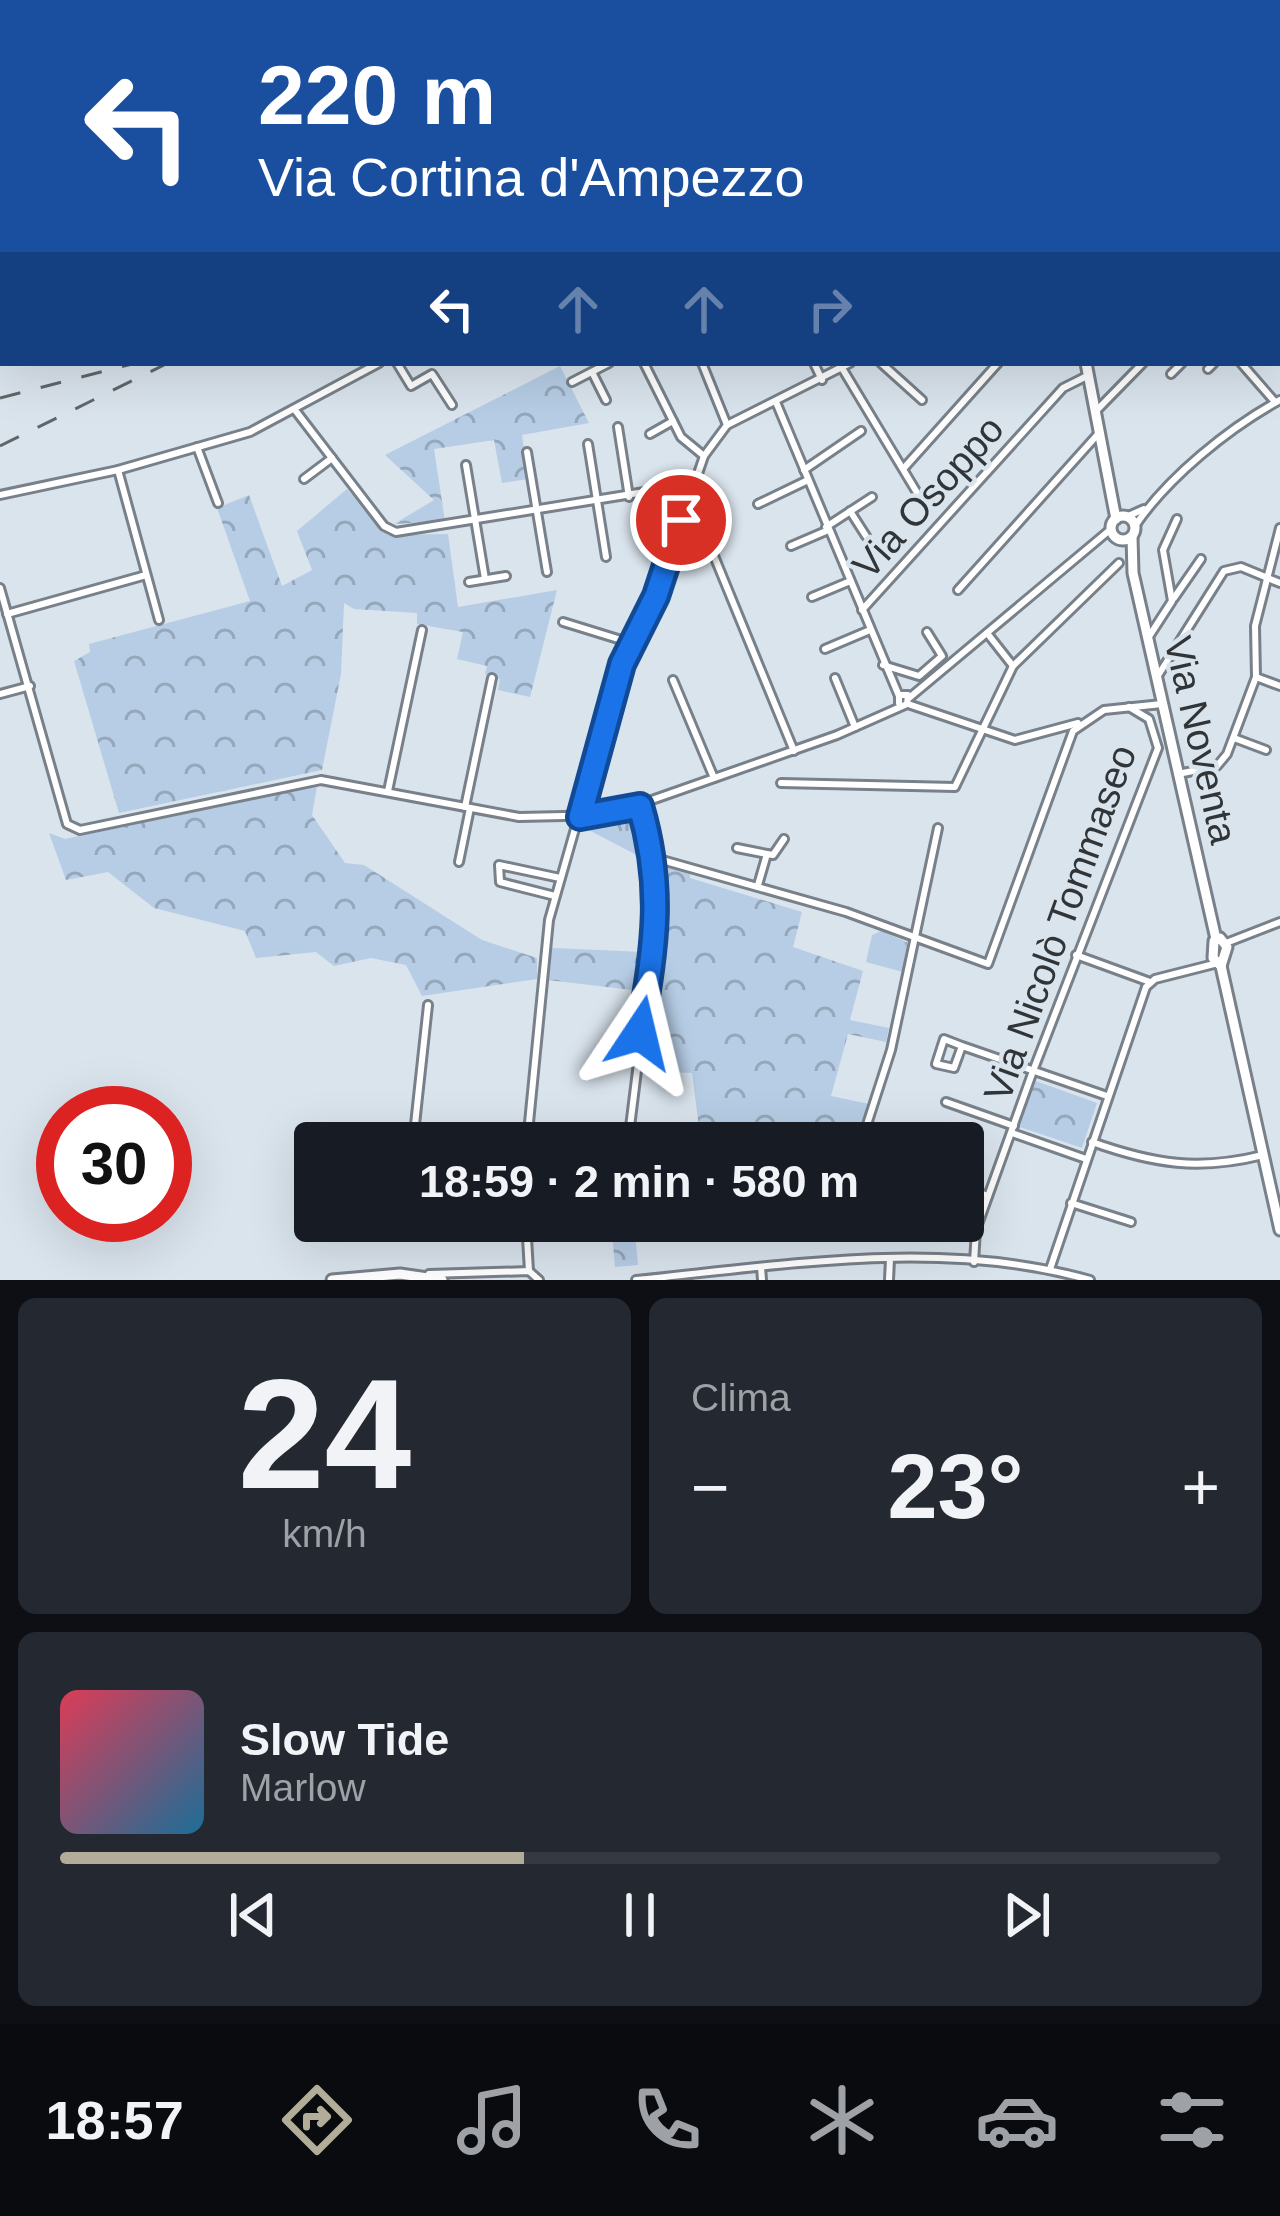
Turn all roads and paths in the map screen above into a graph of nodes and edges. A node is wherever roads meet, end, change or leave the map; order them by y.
1 (374, 366) edge
2 (399, 366) edge
3 (603, 366) edge
4 (647, 366) edge
5 (703, 366) edge
6 (815, 366) edge
7 (846, 366) edge
8 (884, 366) edge
9 (995, 366) edge
10 (1141, 366) edge
11 (1179, 366) edge
12 (1244, 366) edge
13 (1087, 369) edge
14 (592, 372) junction
15 (1171, 374) dead end
16 (822, 380) junction
17 (572, 382) dead end
18 (607, 400) dead end
19 (922, 400) dead end
20 (1278, 401) edge
21 (776, 402) junction
22 (452, 406) dead end
23 (295, 410) junction
24 (1096, 410) junction
25 (673, 422) junction
26 (727, 425) junction
27 (618, 427) dead end
28 (861, 431) dead end
29 (1102, 432) junction
30 (650, 434) dead end
31 (588, 444) dead end
32 (197, 447) junction
33 (527, 452) dead end
34 (704, 456) junction
35 (332, 458) junction
36 (466, 464) dead end
37 (903, 469) junction
38 (118, 470) junction
39 (804, 470) junction
40 (304, 479) dead end
41 (808, 480) junction
42 (694, 484) junction
43 (663, 493) junction
44 (0, 494) edge
45 (920, 496) dead end
46 (629, 497) junction
47 (872, 497) dead end
48 (597, 502) junction
49 (218, 503) dead end
50 (758, 504) dead end
51 (686, 505) junction
52 (850, 511) junction
53 (538, 512) junction
54 (1177, 519) dead end
55 (478, 522) junction
56 (827, 528) junction
57 (1280, 528) edge
58 (1120, 529) junction
59 (866, 536) dead end
60 (791, 546) dead end
61 (607, 557) dead end
62 (1201, 559) dead end
63 (1118, 562) dead end
64 (547, 572) dead end
65 (146, 575) junction
66 (506, 576) dead end
67 (1266, 576) junction
68 (485, 579) junction
69 (849, 581) junction
70 (469, 582) dead end
71 (1280, 583) edge
72 (0, 588) edge
73 (958, 590) dead end
74 (812, 597) dead end
75 (1172, 602) junction
76 (862, 610) junction
77 (7, 614) junction
78 (159, 620) dead end
79 (1143, 620) junction
80 (1160, 621) junction
81 (563, 622) dead end
82 (422, 630) dead end
83 (870, 630) junction
84 (927, 632) dead end
85 (987, 633) junction
86 (1148, 639) junction
87 (631, 643) junction
88 (825, 649) dead end
89 (1167, 659) junction
90 (1153, 663) junction
91 (883, 665) junction
92 (1013, 666) junction
93 (1256, 676) junction
94 (492, 678) dead end
95 (835, 678) dead end
96 (1156, 678) junction
97 (673, 680) dead end
98 (30, 686) junction
99 (1280, 686) edge
100 (0, 694) edge
101 (904, 700) junction
102 (1158, 705) junction
103 (1127, 706) junction
104 (1149, 719) junction
105 (1082, 722) junction
106 (855, 727) junction
107 (980, 729) junction
108 (1162, 735) junction
109 (1038, 737) junction
110 (1234, 738) junction
111 (1065, 747) junction
112 (1266, 750) dead end
113 (794, 751) junction
114 (1177, 775) junction
115 (714, 778) junction
116 (782, 783) dead end
117 (388, 791) junction
118 (640, 806) junction
119 (468, 807) junction
120 (580, 817) junction
121 (938, 828) dead end
122 (784, 838) dead end
123 (737, 848) dead end
124 (767, 854) junction
125 (655, 858) junction
126 (459, 862) dead end
127 (560, 878) junction
128 (758, 886) junction
129 (555, 896) junction
130 (1280, 922) edge
131 (914, 937) junction
132 (1221, 941) junction
133 (1076, 955) junction
134 (1218, 965) junction
135 (1150, 982) junction
136 (428, 1004) dead end
137 (962, 1046) junction
138 (1033, 1071) junction
139 (1107, 1096) junction
140 (946, 1102) dead end
141 (415, 1122) edge
142 (529, 1122) edge
143 (631, 1122) edge
144 (868, 1122) edge
145 (1013, 1129) junction
146 (1092, 1142) junction
147 (1263, 1155) junction
148 (1087, 1159) junction
149 (1275, 1184) edge
150 (984, 1195) edge
151 (988, 1196) junction
152 (1071, 1203) junction
153 (1131, 1222) dead end
154 (1280, 1230) edge
155 (530, 1242) edge
156 (890, 1259) junction
157 (974, 1262) junction
158 (761, 1267) junction
159 (1051, 1269) junction
160 (730, 1270) junction
161 (419, 1275) junction
162 (536, 1277) edge
163 (332, 1280) edge
164 (442, 1280) edge
165 (636, 1280) edge
166 (730, 1280) edge
167 (762, 1280) edge
168 (889, 1280) edge
169 (1088, 1280) edge

1 - 23 street
2 - 22 street
3 - 14 street
4 - 25 street
5 - 26 street
6 - 16 street
7 - 16 street
7 - 37 street
8 - 19 street
9 - 37 street
10 - 24 street
11 - 15 street
12 - 20 street
13 - 24 street, Via Noventa
13 - 76 street, Via Osoppo
14 - 17 street
14 - 18 street
16 - 21 street
20 - 58 street
21 - 26 street
21 - 39 street
23 - 32 street
23 - 35 street
24 - 29 street, Via Noventa
25 - 30 street
25 - 34 street
26 - 34 street
27 - 46 street
28 - 39 street
29 - 58 street, Via Noventa
29 - 73 street
31 - 48 street
32 - 38 street
32 - 49 street
33 - 53 street
34 - 42 street
35 - 40 street
35 - 55 street
36 - 55 street
37 - 45 street
38 - 44 street
38 - 65 street
39 - 41 street
41 - 50 street
41 - 56 street
42 - 43 street
42 - 51 street
43 - 46 street
43 - 51 street
46 - 48 street
47 - 52 street
48 - 53 street
48 - 61 street
51 - 87 street
51 - 113 street
52 - 56 street
52 - 59 street
53 - 55 street
53 - 64 street
54 - 75 street, Via Noventa
55 - 68 street
56 - 60 street
56 - 69 street
57 - 67 street
58 - 79 street, Via Noventa
58 - 85 street
62 - 75 street, Via Noventa
63 - 92 street
65 - 77 street
65 - 78 street
66 - 68 street
67 - 71 street
67 - 89 street
67 - 93 street
68 - 70 street
69 - 74 street
69 - 76 street
72 - 77 street
75 - 80 street, Via Noventa
76 - 83 street
77 - 98 street
79 - 80 street, Via Noventa
79 - 86 street, Via Noventa
80 - 86 street, Via Noventa
81 - 87 street
82 - 117 street
83 - 88 street
83 - 91 street
84 - 91 street
85 - 92 street
85 - 101 street
86 - 90 street, Via Noventa
87 - 120 street
89 - 90 street
89 - 96 street
90 - 96 street, Via Noventa
91 - 101 street
92 - 107 street
93 - 99 street
93 - 110 street
94 - 119 street
95 - 106 street
96 - 102 street, Via Noventa
97 - 115 street
98 - 100 street
98 - 117 street
101 - 106 street
101 - 107 street
102 - 103 street
102 - 104 street
102 - 108 street, Via Noventa
103 - 104 street
103 - 105 street
104 - 108 street
105 - 109 street
105 - 111 street
106 - 113 street
107 - 109 street
107 - 116 street
108 - 114 street, Via Noventa
108 - 133 street, Via Nicolò Tommaseo
109 - 111 street
110 - 112 street
110 - 114 street
111 - 131 street
113 - 115 street
114 - 132 street, Via Noventa
115 - 118 street
117 - 119 street
118 - 120 street
118 - 125 street
119 - 120 street
119 - 126 street
120 - 127 street
121 - 131 street
122 - 124 street
123 - 124 street
124 - 128 street
125 - 128 street
125 - 143 street
127 - 129 street
127 - 129 street
128 - 131 street
129 - 142 street
130 - 132 street
131 - 144 street
132 - 134 street
133 - 135 street
133 - 138 street, Via Nicolò Tommaseo
134 - 135 street
134 - 147 street
135 - 139 street
136 - 141 street
137 - 137 street
137 - 138 street
138 - 139 street
138 - 145 street, Via Nicolò Tommaseo
139 - 146 street
140 - 145 street
145 - 148 street
145 - 151 street, Via Nicolò Tommaseo
146 - 147 street
146 - 148 street
147 - 149 street
148 - 152 street
149 - 154 street
150 - 151 street
151 - 157 street, Via Nicolò Tommaseo
152 - 153 street
152 - 159 street
155 - 162 street
156 - 157 street
156 - 158 street
156 - 168 street
157 - 159 street
158 - 160 street
158 - 167 street
159 - 169 street
160 - 165 street
160 - 166 street
161 - 162 street
161 - 163 street
161 - 164 street

